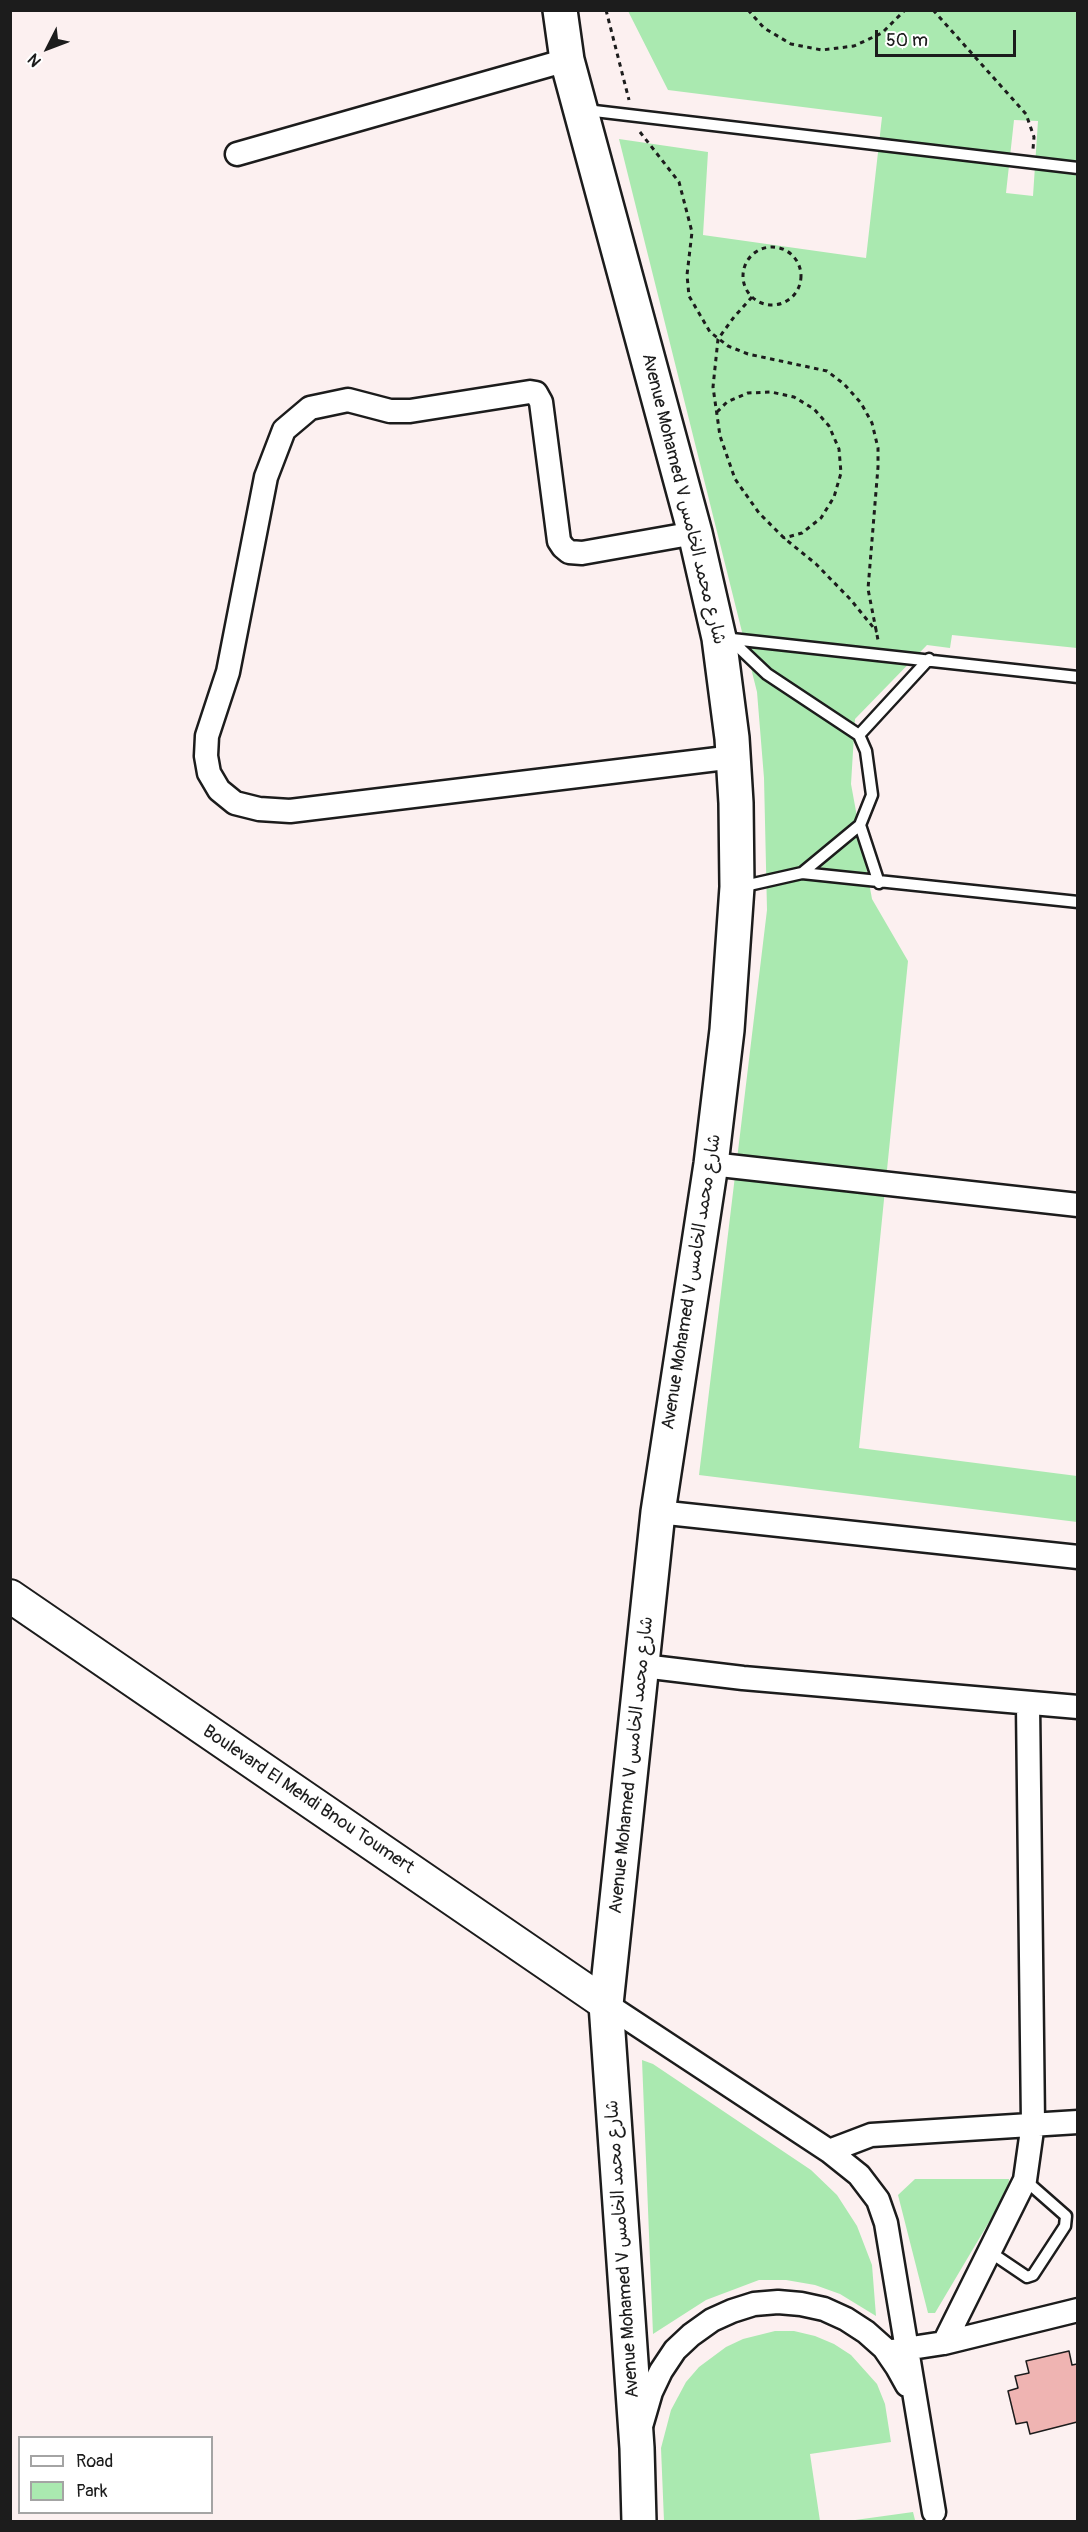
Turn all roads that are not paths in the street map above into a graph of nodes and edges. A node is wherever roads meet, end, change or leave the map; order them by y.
1 (546, 10) edge
2 (560, 10) edge
3 (567, 60) junction
4 (580, 109) junction
5 (237, 154) dead end
6 (1077, 168) edge
7 (695, 532) junction
8 (724, 638) junction
9 (929, 659) junction
10 (1077, 677) edge
11 (859, 735) junction
12 (734, 757) junction
13 (860, 825) junction
14 (802, 873) junction
15 (879, 883) junction
16 (737, 888) junction
17 (1077, 902) edge
18 (711, 1164) junction
19 (1077, 1205) edge
20 (658, 1512) junction
21 (1077, 1557) edge
22 (10, 1596) edge
23 (643, 1666) junction
24 (1028, 1704) junction
25 (1077, 1707) edge
26 (606, 2004) junction
27 (1077, 2122) edge
28 (1033, 2123) junction
29 (829, 2151) junction
30 (1025, 2180) junction
31 (990, 2252) junction
32 (1077, 2310) edge
33 (944, 2343) junction
34 (884, 2348) junction
35 (907, 2350) junction
36 (917, 2415) junction
37 (637, 2448) junction
38 (934, 2512) dead end
39 (639, 2522) edge

1 - 3 main road
2 - 3 main road
3 - 4 main road, Avenue Mohamed V شارع محمد الخامس
3 - 5 street
4 - 6 lane
4 - 7 main road, Avenue Mohamed V شارع محمد الخامس
7 - 8 main road, Avenue Mohamed V شارع محمد الخامس
7 - 12 street
8 - 9 lane
8 - 11 lane
8 - 12 main road, Avenue Mohamed V شارع محمد الخامس
9 - 10 lane
9 - 11 lane
11 - 13 lane
12 - 16 main road, Avenue Mohamed V شارع محمد الخامس
13 - 14 lane
13 - 15 lane
14 - 15 lane
14 - 16 lane
15 - 17 lane
16 - 18 main road, Avenue Mohamed V شارع محمد الخامس
18 - 19 street
18 - 20 main road, Avenue Mohamed V شارع محمد الخامس
20 - 21 street
20 - 23 main road, Avenue Mohamed V شارع محمد الخامس
22 - 26 main road, Boulevard El Mehdi Bnou Toumert
23 - 24 street
23 - 26 main road, Avenue Mohamed V شارع محمد الخامس
24 - 25 street
24 - 28 street
26 - 29 street
26 - 37 main road, Avenue Mohamed V شارع محمد الخامس
27 - 28 street
28 - 29 street
28 - 30 street
29 - 35 street
30 - 31 street
30 - 31 lane
31 - 33 street
32 - 33 street
33 - 35 street
34 - 35 street
34 - 36 street
34 - 37 street
35 - 36 street
36 - 38 street
37 - 39 main road, Avenue Mohamed V شارع محمد الخامس

